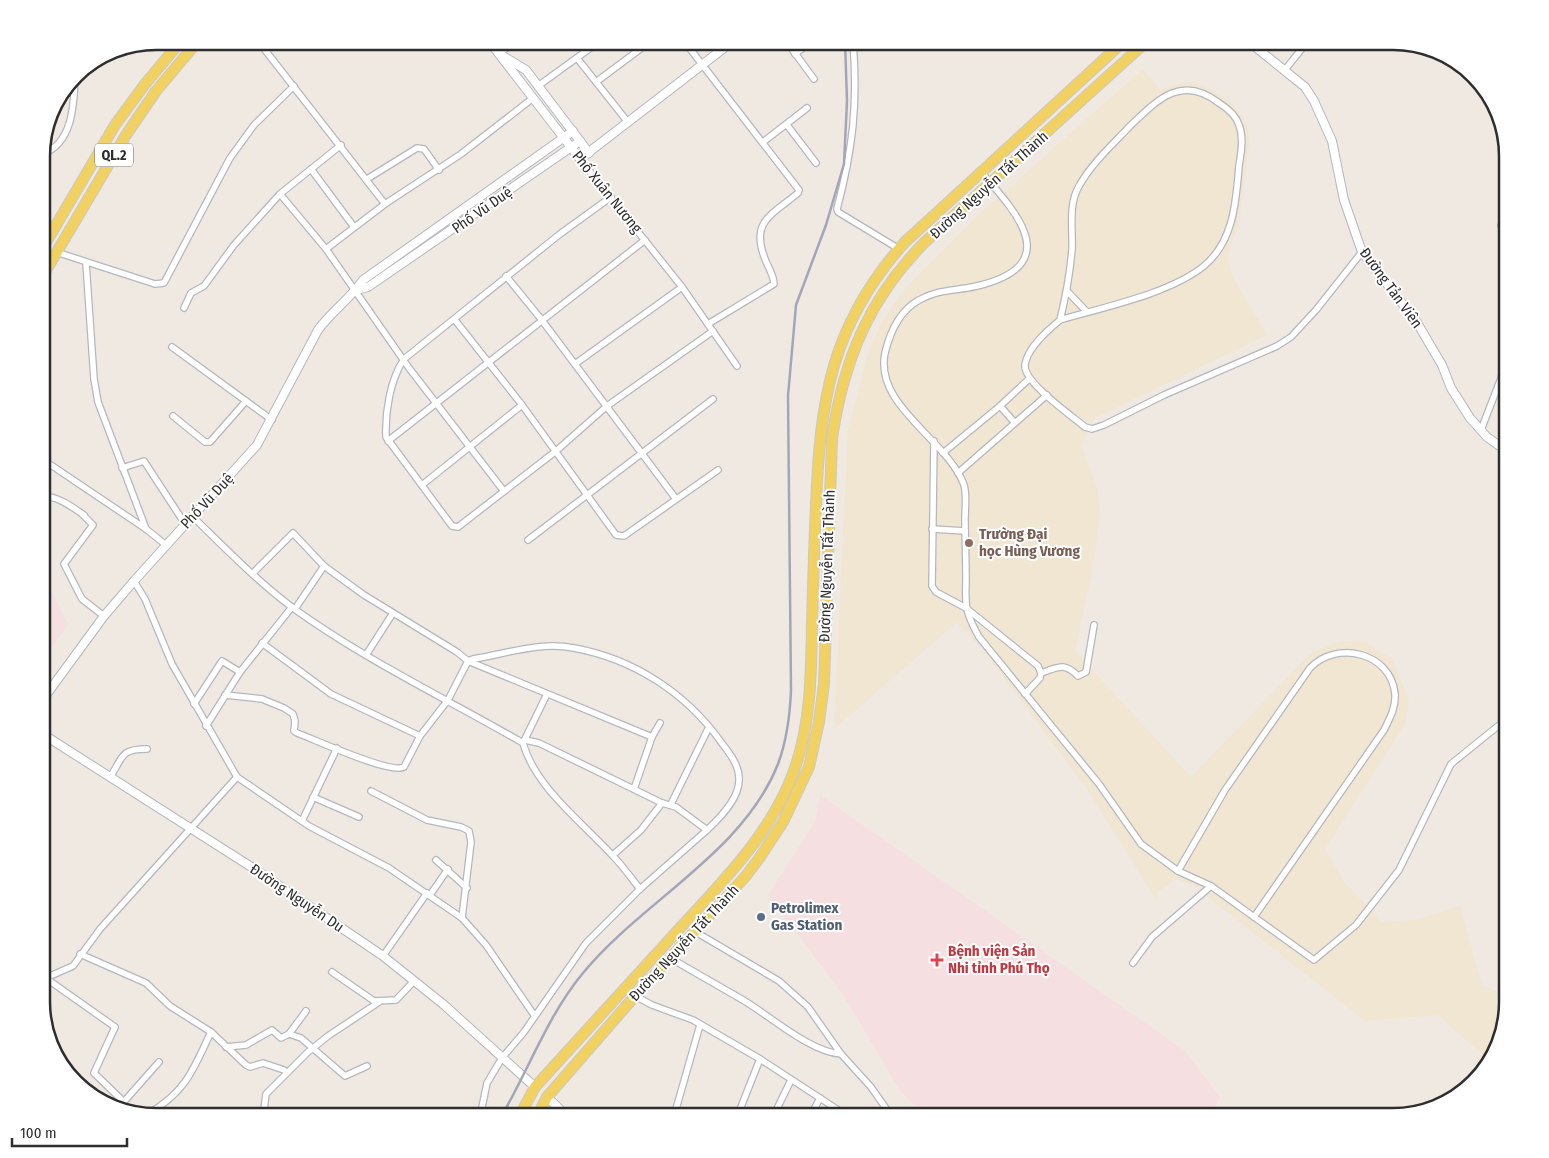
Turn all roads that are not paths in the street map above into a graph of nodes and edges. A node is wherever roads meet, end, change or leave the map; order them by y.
1 (173, 50) edge
2 (190, 50) edge
3 (265, 50) edge
4 (496, 50) edge
5 (504, 50) edge
6 (588, 50) edge
7 (639, 50) edge
8 (691, 50) edge
9 (721, 50) edge
10 (792, 50) edge
11 (800, 50) edge
12 (852, 50) edge
13 (1114, 50) edge
14 (1136, 50) edge
15 (1259, 50) edge
16 (1301, 50) edge
17 (499, 54) junction
18 (795, 54) junction
19 (577, 58) junction
20 (702, 64) junction
21 (1284, 71) junction
22 (814, 79) dead end
23 (596, 82) junction
24 (294, 86) junction
25 (538, 86) junction
26 (75, 88) edge
27 (533, 98) junction
28 (807, 108) dead end
29 (627, 121) junction
30 (787, 125) junction
31 (573, 131) junction
32 (564, 138) junction
33 (580, 141) junction
34 (763, 142) junction
35 (341, 146) junction
36 (571, 147) junction
37 (50, 150) edge
38 (589, 153) junction
39 (580, 159) junction
40 (816, 163) dead end
41 (311, 169) junction
42 (439, 170) junction
43 (981, 172) junction
44 (367, 179) junction
45 (992, 184) junction
46 (280, 194) junction
47 (612, 196) junction
48 (385, 204) junction
49 (354, 227) junction
50 (50, 235) edge
51 (645, 240) junction
52 (326, 249) junction
53 (899, 249) junction
54 (56, 252) junction
55 (1362, 252) junction
56 (50, 263) edge
57 (86, 263) junction
58 (506, 276) junction
59 (682, 287) junction
60 (356, 290) junction
61 (1067, 291) junction
62 (184, 308) dead end
63 (1088, 312) junction
64 (541, 319) junction
65 (455, 320) junction
66 (1060, 320) junction
67 (708, 324) junction
68 (714, 331) junction
69 (172, 347) dead end
70 (404, 359) junction
71 (488, 362) junction
72 (575, 364) junction
73 (737, 366) dead end
74 (1029, 379) junction
75 (1499, 383) edge
76 (1047, 395) junction
77 (713, 399) dead end
78 (246, 401) junction
79 (436, 403) junction
80 (824, 404) junction
81 (522, 405) junction
82 (607, 406) junction
83 (1000, 406) junction
84 (836, 409) junction
85 (172, 416) dead end
86 (272, 420) junction
87 (1015, 423) junction
88 (1481, 430) junction
89 (388, 441) junction
90 (934, 441) junction
91 (1499, 445) edge
92 (470, 446) junction
93 (556, 452) junction
94 (943, 453) junction
95 (643, 454) junction
96 (50, 464) edge
97 (122, 468) junction
98 (718, 470) dead end
99 (958, 473) junction
100 (422, 485) junction
101 (503, 490) junction
102 (588, 495) junction
103 (50, 497) edge
104 (676, 499) junction
105 (192, 516) junction
106 (185, 524) junction
107 (146, 529) junction
108 (932, 529) junction
109 (965, 531) junction
110 (528, 540) dead end
111 (166, 545) junction
112 (324, 566) junction
113 (253, 573) junction
114 (134, 581) junction
115 (293, 608) junction
116 (966, 608) junction
117 (393, 613) junction
118 (104, 616) junction
119 (1094, 625) dead end
120 (262, 643) junction
121 (366, 655) junction
122 (468, 661) junction
123 (240, 672) junction
124 (1041, 673) junction
125 (50, 691) edge
126 (547, 694) junction
127 (1026, 694) junction
128 (226, 695) junction
129 (448, 700) junction
130 (194, 704) junction
131 (660, 723) dead end
132 (1499, 725) edge
133 (206, 726) junction
134 (709, 728) junction
135 (420, 736) junction
136 (652, 737) junction
137 (50, 738) edge
138 (524, 741) junction
139 (337, 748) junction
140 (147, 749) dead end
141 (111, 776) junction
142 (237, 778) junction
143 (634, 789) junction
144 (371, 791) dead end
145 (313, 797) junction
146 (662, 803) junction
147 (670, 804) junction
148 (358, 817) dead end
149 (302, 821) junction
150 (190, 828) junction
151 (708, 830) junction
152 (613, 855) junction
153 (436, 860) dead end
154 (448, 869) junction
155 (1178, 871) junction
156 (1210, 886) junction
157 (467, 888) junction
158 (640, 889) junction
159 (429, 894) junction
160 (1254, 917) junction
161 (462, 918) junction
162 (694, 932) junction
163 (80, 954) junction
164 (383, 956) junction
165 (670, 958) junction
166 (1133, 962) dead end
167 (332, 972) dead end
168 (50, 977) edge
169 (414, 981) junction
170 (50, 984) edge
171 (626, 988) junction
172 (635, 996) junction
173 (379, 1002) junction
174 (306, 1011) dead end
175 (534, 1015) junction
176 (700, 1024) junction
177 (211, 1032) junction
178 (289, 1034) junction
179 (226, 1048) junction
180 (312, 1048) junction
181 (841, 1054) junction
182 (502, 1058) junction
183 (760, 1059) junction
184 (159, 1062) dead end
185 (367, 1066) dead end
186 (284, 1070) dead end
187 (791, 1080) junction
188 (536, 1088) junction
189 (547, 1097) junction
190 (820, 1098) junction
191 (122, 1102) edge
192 (123, 1103) edge
193 (159, 1108) edge
194 (264, 1108) edge
195 (482, 1108) edge
196 (524, 1108) edge
197 (541, 1108) edge
198 (559, 1108) edge
199 (677, 1108) edge
200 (741, 1108) edge
201 (777, 1108) edge
202 (815, 1108) edge
203 (835, 1108) edge
204 (886, 1108) edge

1 - 50 main road, QL.2
2 - 54 main road, QL.2
3 - 24 street
4 - 17 street, Phố Xuân Nương
5 - 17 street
6 - 19 street
7 - 23 street
8 - 20 street
9 - 20 street
10 - 18 street
11 - 18 street
12 - 53 street
13 - 43 main road, Đường Nguyễn Tất Thành
14 - 45 main road, Đường Nguyễn Tất Thành
15 - 21 street, Đường Tản Viên
16 - 21 street
17 - 25 street, Phố Xuân Nương
17 - 27 street, Phố Xuân Nương
18 - 22 street
19 - 23 street
19 - 25 street
20 - 29 street
20 - 34 street
21 - 55 street, Đường Tản Viên
23 - 29 street
24 - 35 street
24 - 57 street
25 - 31 street, Phố Xuân Nương
26 - 37 street
27 - 32 street, Phố Xuân Nương
27 - 42 street
28 - 30 street
29 - 38 street
30 - 34 street
30 - 40 street
31 - 32 street, Phố Vũ Duệ
31 - 33 street, Phố Xuân Nương
32 - 36 street, Phố Xuân Nương
32 - 60 street, Phố Vũ Duệ
33 - 36 street, Phố Vũ Duệ
33 - 38 street, Phố Xuân Nương
34 - 67 street
35 - 41 street
35 - 44 street
36 - 39 street, Phố Xuân Nương
36 - 60 street, Phố Vũ Duệ
38 - 39 street
39 - 47 street, Phố Xuân Nương
41 - 46 street
41 - 49 street
42 - 44 street
42 - 48 street
43 - 45 street
43 - 53 main road, Đường Nguyễn Tất Thành
44 - 48 street
45 - 84 main road, Đường Nguyễn Tất Thành
45 - 90 street
46 - 52 street
46 - 62 street
47 - 51 street, Phố Xuân Nương
47 - 58 street
48 - 49 street
49 - 52 street
51 - 59 street, Phố Xuân Nương
51 - 64 street
52 - 60 street
53 - 80 main road, Đường Nguyễn Tất Thành
54 - 56 main road, QL.2
54 - 57 street
55 - 76 street
55 - 88 street, Đường Tản Viên
57 - 97 street
58 - 64 street
58 - 65 street
59 - 67 street, Phố Xuân Nương
59 - 72 street
60 - 70 street
60 - 86 street, Phố Vũ Duệ
61 - 63 street
61 - 63 street
61 - 66 street
63 - 66 street
64 - 71 street
64 - 72 street
65 - 70 street
65 - 71 street
66 - 74 street
67 - 68 street, Phố Xuân Nương
68 - 73 street, Phố Xuân Nương
68 - 82 street
69 - 78 street
70 - 79 street
70 - 89 street
71 - 79 street
71 - 81 street
72 - 82 street
74 - 76 street
74 - 83 street
75 - 88 street
76 - 87 street
77 - 95 street
78 - 85 street
78 - 86 street
79 - 89 street
79 - 92 street
80 - 84 main road
80 - 171 main road, Đường Nguyễn Tất Thành
81 - 92 street
81 - 93 street
82 - 93 street
82 - 95 street
83 - 87 street
83 - 94 street
84 - 162 main road, Đường Nguyễn Tất Thành
86 - 105 street, Phố Vũ Duệ
87 - 99 street
88 - 91 street, Đường Tản Viên
89 - 100 street
90 - 94 street
90 - 108 street
92 - 100 street
92 - 101 street
93 - 101 street
93 - 102 street
94 - 99 street
95 - 102 street
95 - 104 street
96 - 107 street
97 - 106 street
97 - 107 street
98 - 104 street
99 - 109 street
100 - 101 street
102 - 104 street
102 - 110 street
103 - 118 street
105 - 106 street, Phố Vũ Duệ
105 - 113 street
106 - 111 street, Phố Vũ Duệ
107 - 111 street
108 - 109 street
108 - 116 street
109 - 116 street
111 - 114 street, Phố Vũ Duệ
112 - 113 street
112 - 115 street
112 - 117 street
113 - 115 street
114 - 118 street, Phố Vũ Duệ
114 - 130 street
115 - 120 street
115 - 121 street
116 - 124 street
116 - 127 street
117 - 121 street
117 - 122 street
118 - 125 street, Phố Vũ Duệ
119 - 124 street
120 - 123 street
120 - 135 street
121 - 129 street
122 - 126 street
122 - 129 street
122 - 134 street
123 - 128 street
123 - 130 street
124 - 127 street
126 - 136 street
126 - 138 street
127 - 155 street
128 - 133 street
128 - 139 street
129 - 135 street
129 - 138 street
130 - 133 street
131 - 136 street
132 - 160 street
133 - 142 street
134 - 147 street
134 - 151 street
135 - 139 street
136 - 143 street
137 - 141 street, Đường Nguyễn Du
138 - 143 street
138 - 152 street
139 - 145 street
140 - 141 street
141 - 150 street, Đường Nguyễn Du
142 - 149 street
142 - 150 street
143 - 146 street
144 - 157 street
145 - 148 street
145 - 149 street
146 - 147 street
146 - 152 street
147 - 151 street
149 - 159 street
150 - 163 street
150 - 164 street, Đường Nguyễn Du
151 - 158 street
152 - 158 street
153 - 154 street
154 - 157 street
154 - 159 street
155 - 156 street
155 - 160 street
156 - 160 street
156 - 166 street
157 - 161 street
158 - 175 street
159 - 161 street
159 - 164 street
161 - 175 street
162 - 165 main road, Đường Nguyễn Tất Thành
162 - 181 street
163 - 168 street
163 - 177 street
164 - 169 street, Đường Nguyễn Du
165 - 172 main road, Đường Nguyễn Tất Thành
165 - 181 street
167 - 173 street
169 - 173 street
169 - 182 street, Đường Nguyễn Du
170 - 191 street
171 - 172 main road
171 - 188 main road, Đường Nguyễn Tất Thành
172 - 176 street
172 - 189 main road, Đường Nguyễn Tất Thành
173 - 180 street
174 - 178 street
175 - 182 street
176 - 183 street
176 - 199 street
177 - 179 street
177 - 193 street
178 - 179 street
178 - 180 street
179 - 186 street
180 - 185 street
180 - 194 street
181 - 204 street
182 - 188 street, Đường Nguyễn Du
182 - 195 street
183 - 187 street
183 - 200 street
184 - 192 street
187 - 190 street
187 - 201 street
188 - 196 main road, Đường Nguyễn Tất Thành
189 - 197 main road, Đường Nguyễn Tất Thành
189 - 198 street
190 - 202 street
190 - 203 street

